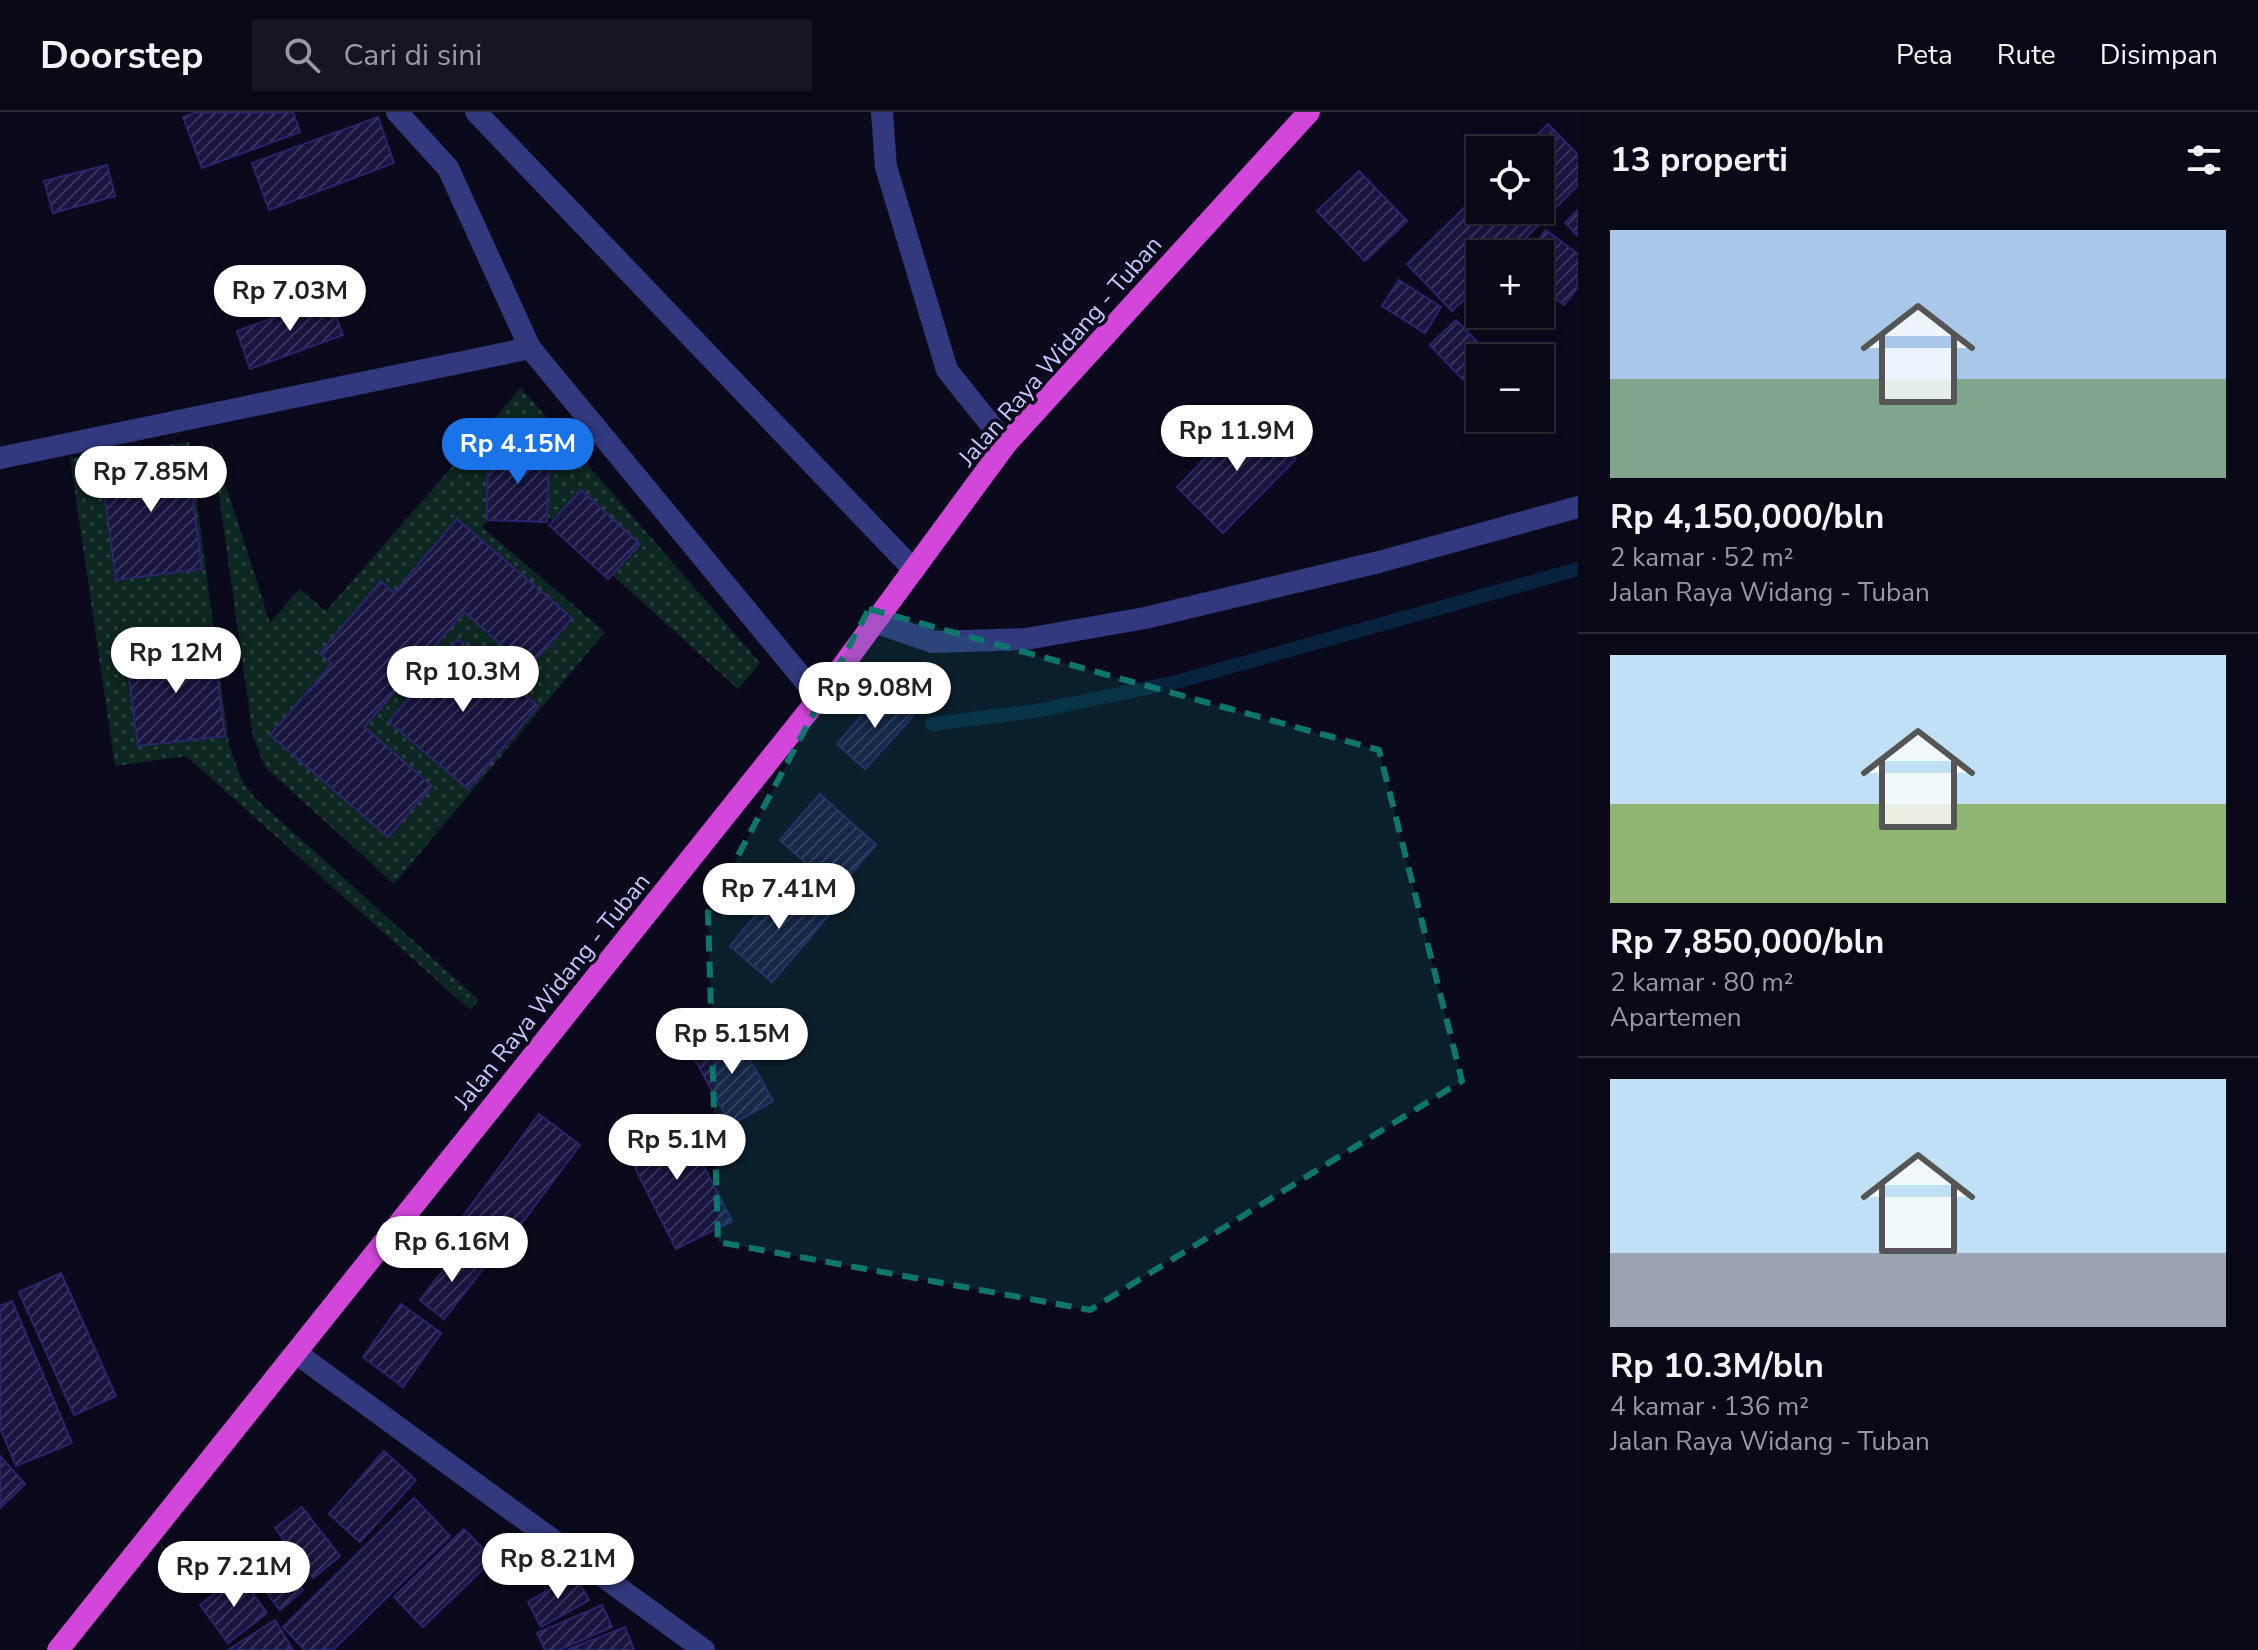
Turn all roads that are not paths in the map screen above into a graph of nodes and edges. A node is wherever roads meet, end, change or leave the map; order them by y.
1 (397, 112) edge
2 (476, 112) edge
3 (882, 112) edge
4 (1299, 115) edge
5 (530, 348) junction
6 (1006, 444) junction
7 (0, 458) edge
8 (1578, 507) edge
9 (914, 570) junction
10 (875, 622) junction
11 (819, 698) junction
12 (296, 1353) junction
13 (58, 1650) edge
14 (704, 1650) edge

1 - 5 street
2 - 9 street
3 - 6 street
4 - 6 highway, Jalan Raya Widang - Tuban
5 - 7 street
5 - 11 street
6 - 9 highway, Jalan Raya Widang - Tuban
8 - 10 street
9 - 10 highway, Jalan Raya Widang - Tuban
10 - 11 highway, Jalan Raya Widang - Tuban
11 - 12 highway, Jalan Raya Widang - Tuban
12 - 13 highway, Jalan Raya Widang - Tuban
12 - 14 street

